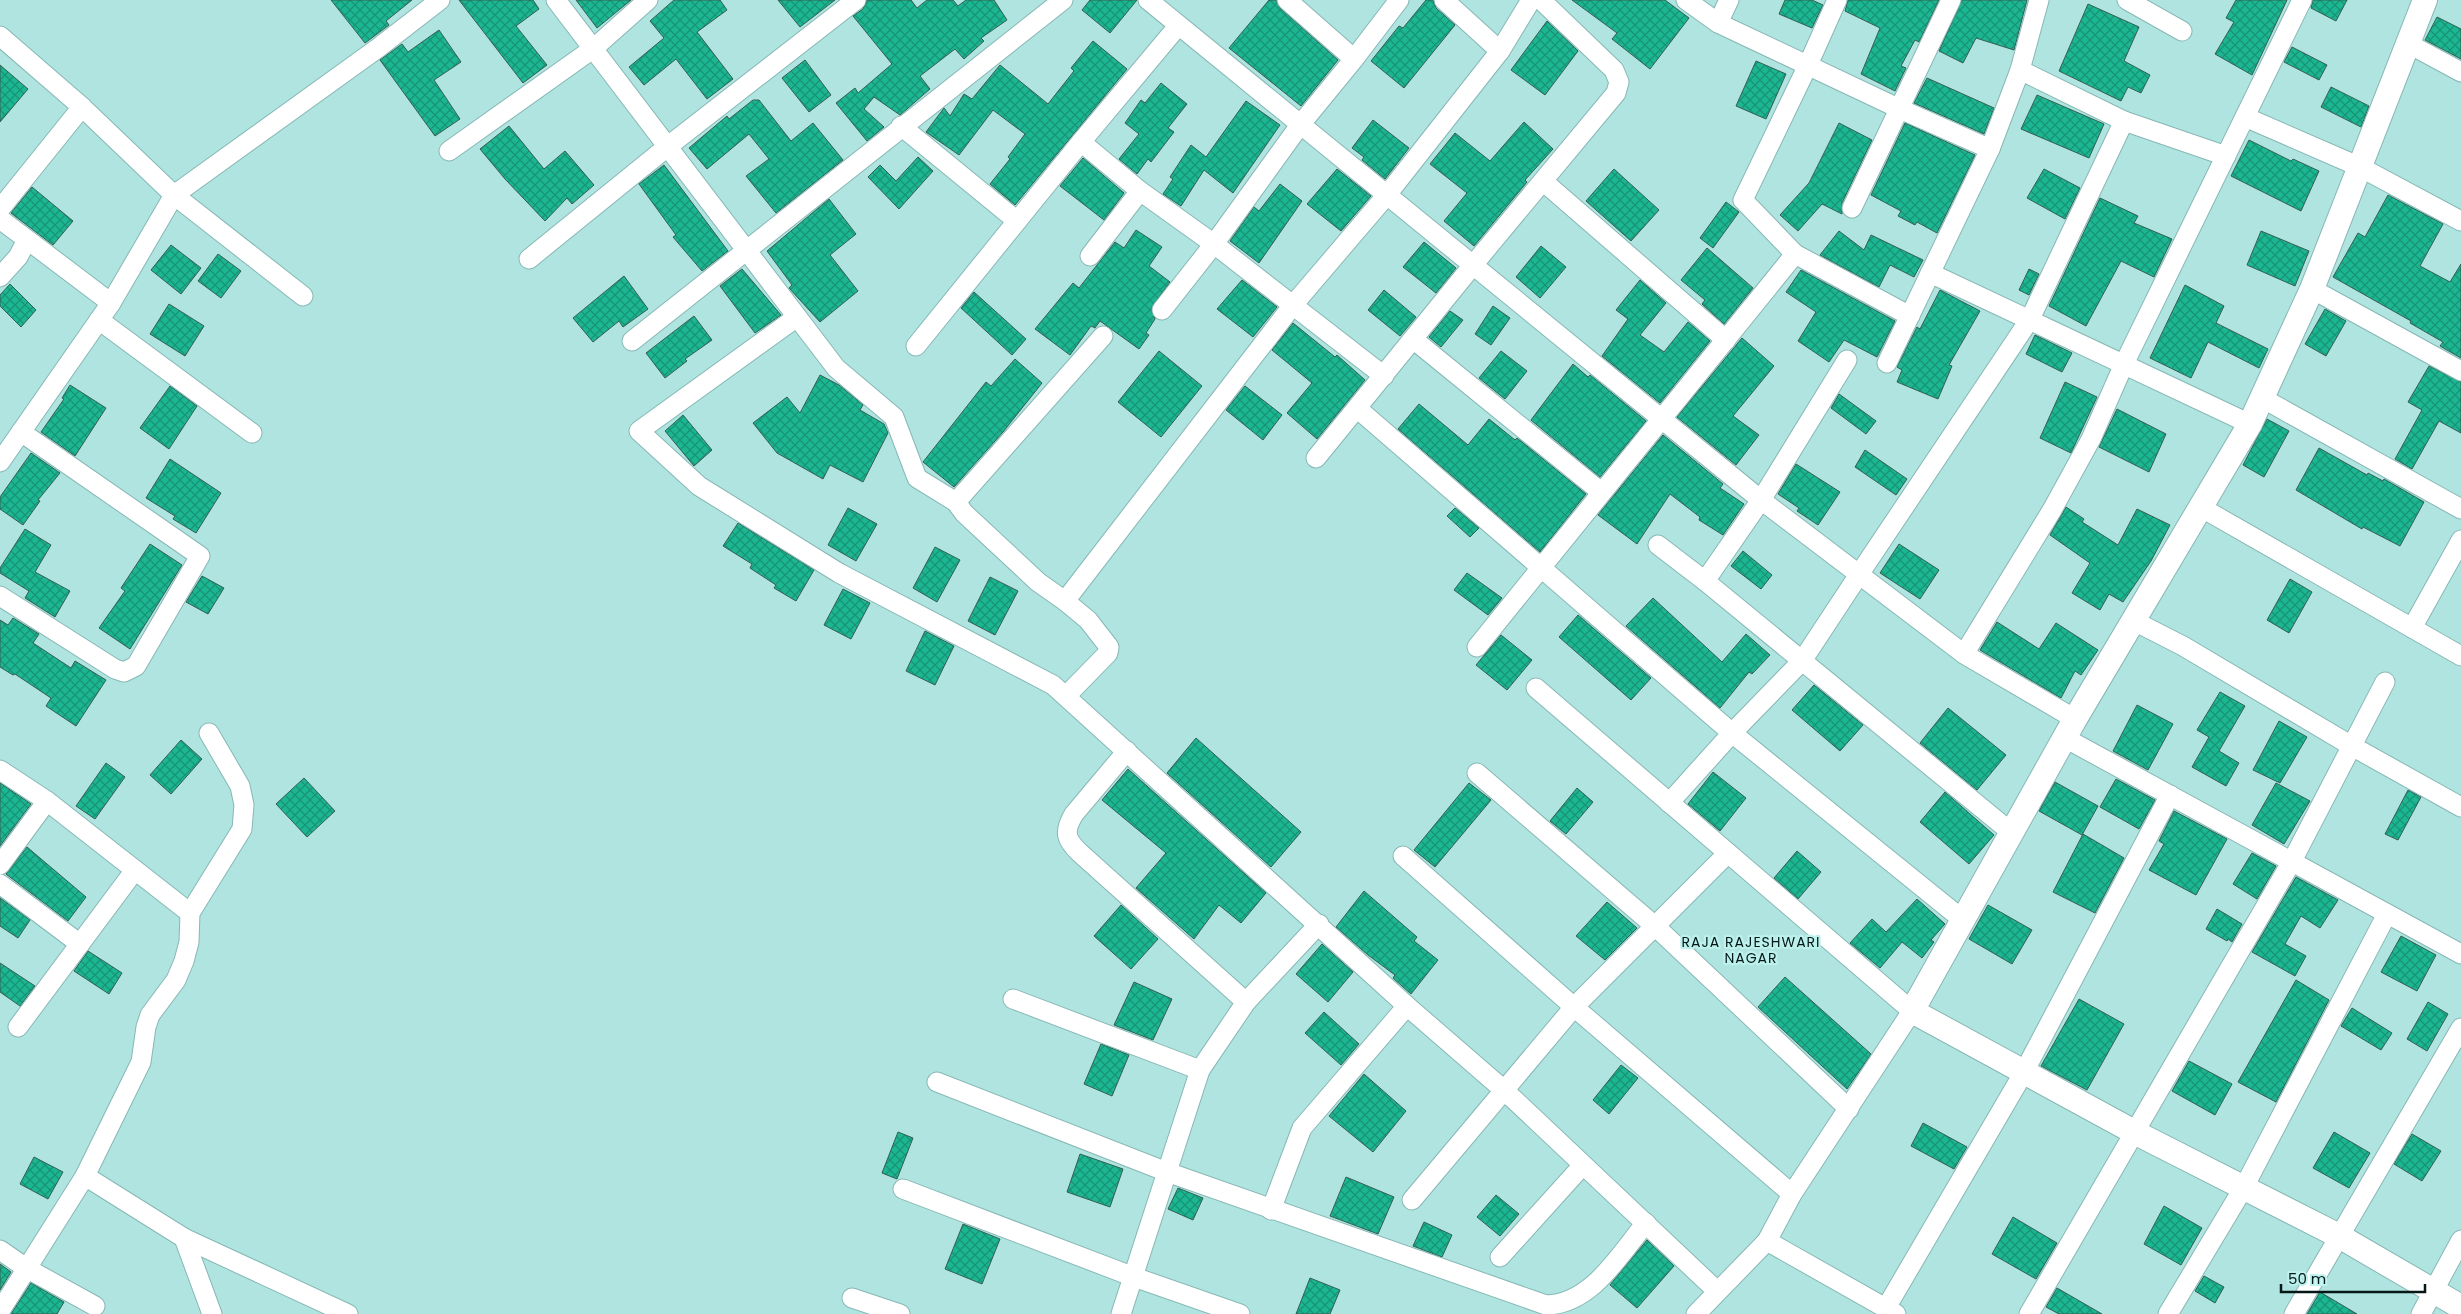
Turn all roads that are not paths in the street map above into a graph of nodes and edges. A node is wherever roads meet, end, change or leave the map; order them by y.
1 (440, 0) edge
2 (556, 0) edge
3 (648, 0) edge
4 (856, 0) edge
5 (1062, 0) edge
6 (1148, 0) edge
7 (1287, 0) edge
8 (1398, 0) edge
9 (1444, 0) edge
10 (1531, 0) edge
11 (1541, 0) edge
12 (1686, 0) edge
13 (1729, 0) edge
14 (1837, 0) edge
15 (1951, 0) edge
16 (2039, 0) edge
17 (2126, 0) edge
18 (2302, 0) edge
19 (2425, 0) edge
20 (1718, 23) junction
21 (1178, 26) junction
22 (2182, 31) dead end
23 (0, 36) edge
24 (2409, 44) junction
25 (594, 48) junction
26 (1500, 50) junction
27 (1354, 59) junction
28 (1808, 65) junction
29 (2020, 70) junction
30 (2461, 72) edge
31 (82, 107) junction
32 (1900, 109) junction
33 (2245, 116) junction
34 (2124, 121) junction
35 (1300, 125) junction
36 (901, 126) junction
37 (1081, 142) junction
38 (667, 147) junction
39 (1990, 148) junction
40 (449, 151) dead end
41 (2226, 156) junction
42 (2360, 167) junction
43 (1544, 182) junction
44 (1140, 191) junction
45 (174, 195) junction
46 (1386, 196) junction
47 (1852, 208) dead end
48 (0, 209) edge
49 (0, 219) edge
50 (2461, 220) edge
51 (1017, 221) junction
52 (27, 240) junction
53 (1214, 244) junction
54 (746, 251) junction
55 (1795, 254) junction
56 (1090, 256) dead end
57 (529, 259) dead end
58 (1473, 265) junction
59 (1930, 273) junction
60 (0, 277) edge
61 (2312, 289) junction
62 (303, 296) dead end
63 (111, 303) junction
64 (1293, 305) junction
65 (1162, 310) dead end
66 (1910, 316) junction
67 (797, 318) junction
68 (2030, 319) junction
69 (99, 320) junction
70 (1103, 336) dead end
71 (1413, 339) junction
72 (1726, 340) junction
73 (632, 341) dead end
74 (916, 346) dead end
75 (1847, 360) dead end
76 (1887, 363) dead end
77 (2124, 364) junction
78 (2461, 371) edge
79 (1384, 376) junction
80 (2262, 398) junction
81 (1358, 409) junction
82 (1662, 419) junction
83 (2250, 424) junction
84 (21, 432) junction
85 (252, 433) dead end
86 (1316, 458) dead end
87 (0, 462) edge
88 (1601, 492) junction
89 (1761, 500) junction
90 (956, 502) junction
91 (2202, 508) junction
92 (2461, 509) edge
93 (2461, 540) edge
94 (1658, 545) dead end
95 (1540, 568) junction
96 (1860, 574) junction
97 (1705, 581) junction
98 (0, 596) edge
99 (1065, 601) junction
100 (2134, 621) junction
101 (2412, 628) junction
102 (1476, 647) dead end
103 (1964, 654) junction
104 (2461, 656) edge
105 (1802, 661) junction
106 (2385, 682) dead end
107 (1536, 688) dead end
108 (1066, 696) junction
109 (2070, 728) junction
110 (1732, 733) junction
111 (209, 734) dead end
112 (2350, 745) junction
113 (1126, 751) junction
114 (0, 770) edge
115 (1477, 773) dead end
116 (2170, 795) junction
117 (47, 801) junction
118 (1669, 803) junction
119 (2461, 807) edge
120 (2012, 833) junction
121 (1728, 853) junction
122 (1403, 856) dead end
123 (2292, 861) junction
124 (0, 865) edge
125 (136, 870) junction
126 (0, 884) edge
127 (190, 913) junction
128 (2387, 914) junction
129 (1963, 920) junction
130 (1319, 924) junction
131 (1656, 927) junction
132 (80, 944) junction
133 (2461, 954) edge
134 (1014, 999) dead end
135 (1246, 1002) junction
136 (1407, 1006) junction
137 (1574, 1007) junction
138 (1912, 1011) junction
139 (18, 1027) dead end
140 (2461, 1028) edge
141 (1200, 1070) junction
142 (2024, 1072) junction
143 (937, 1082) dead end
144 (1505, 1091) junction
145 (1849, 1109) junction
146 (2136, 1133) junction
147 (1583, 1164) junction
148 (1167, 1172) junction
149 (86, 1176) junction
150 (2244, 1187) junction
151 (903, 1189) dead end
152 (1792, 1194) junction
153 (1412, 1200) dead end
154 (1271, 1210) junction
155 (1646, 1224) junction
156 (2339, 1236) junction
157 (184, 1238) junction
158 (2461, 1240) edge
159 (1766, 1241) junction
160 (0, 1250) edge
161 (1500, 1256) dead end
162 (26, 1268) junction
163 (1134, 1277) junction
164 (1717, 1291) junction
165 (2432, 1292) junction
166 (852, 1298) dead end
167 (95, 1306) dead end
168 (2461, 1307) edge
169 (0, 1311) edge
170 (1891, 1311) edge
171 (212, 1314) edge
172 (348, 1314) edge
173 (900, 1314) edge
174 (1121, 1314) edge
175 (1240, 1314) edge
176 (1696, 1314) edge
177 (2029, 1314) edge
178 (2168, 1314) edge
179 (2294, 1314) edge
180 (2421, 1314) edge

1 - 45 street
2 - 25 street
3 - 25 street
4 - 38 street
5 - 36 street
6 - 21 street
7 - 27 street
8 - 27 street
9 - 26 street
10 - 26 street
11 - 43 street
12 - 20 street
13 - 20 street
14 - 28 street
15 - 32 street
16 - 29 street
17 - 22 street
18 - 33 street
19 - 24 street
20 - 28 street
21 - 35 street
21 - 37 street
23 - 31 street
24 - 30 street
24 - 42 street
25 - 38 street
25 - 40 street
26 - 46 street
27 - 35 street
28 - 32 street
28 - 55 street
29 - 34 street
29 - 39 street
31 - 45 street
31 - 48 street
32 - 39 street
32 - 47 street
33 - 41 street
33 - 42 street
34 - 41 street
34 - 68 street
35 - 46 street
35 - 53 street
36 - 51 street
36 - 54 street
37 - 44 street
37 - 51 street
38 - 54 street
38 - 57 street
39 - 59 street
41 - 77 street
42 - 50 street
42 - 61 street
43 - 58 street
43 - 72 street
44 - 53 street
44 - 56 street
45 - 62 street
45 - 63 street
46 - 58 street
46 - 64 street
49 - 52 street
51 - 74 street
52 - 60 street
52 - 63 street
53 - 64 street
53 - 65 street
54 - 67 street
54 - 73 street
55 - 66 street
55 - 72 street
58 - 71 street
58 - 82 street
59 - 66 street
59 - 68 street
61 - 78 street
61 - 80 street
63 - 69 street
64 - 79 street
64 - 99 street
66 - 76 street
67 - 90 street
67 - 108 street
68 - 77 street
68 - 96 street
69 - 84 street
69 - 85 street
70 - 90 street
71 - 79 street
71 - 88 street
72 - 82 street
75 - 89 street
77 - 83 street
77 - 103 street
79 - 81 street
80 - 83 street
80 - 92 street
81 - 86 street
81 - 95 street
82 - 88 street
82 - 89 street
83 - 91 street
84 - 87 street
84 - 98 street
88 - 95 street
89 - 96 street
89 - 97 street
90 - 99 street
91 - 100 street
91 - 101 street
93 - 101 street
94 - 97 street
95 - 102 street
95 - 110 street
96 - 103 street
96 - 105 street
97 - 105 street
99 - 108 street
100 - 109 street
100 - 112 street
101 - 104 street
103 - 109 street
105 - 110 street
105 - 120 street
106 - 112 street
107 - 118 street
108 - 113 street
109 - 116 street
109 - 120 street
110 - 118 street
110 - 129 street
111 - 127 street
112 - 119 street
112 - 123 street
113 - 130 street
113 - 135 street
114 - 117 street
115 - 131 street
116 - 123 street
116 - 142 street
117 - 124 street
117 - 125 street
118 - 121 street
120 - 129 street
121 - 131 street
121 - 138 street
122 - 137 street
123 - 128 street
123 - 146 street
125 - 127 street
125 - 132 street
126 - 132 street
127 - 149 street
128 - 133 street
128 - 150 street
129 - 138 street
130 - 135 street
130 - 136 street
131 - 137 street
131 - 145 street
132 - 139 street
134 - 141 street
135 - 141 street
136 - 144 street
136 - 154 street
137 - 144 street
137 - 152 street
138 - 142 street
138 - 145 street
140 - 156 street
141 - 148 street
142 - 146 street
142 - 170 street
143 - 148 street
144 - 147 street
144 - 153 street
145 - 152 street
146 - 150 street
146 - 177 street
147 - 155 street
147 - 161 street
148 - 154 street
148 - 163 street
149 - 157 street
149 - 162 street
150 - 156 street
150 - 178 street
151 - 163 street
152 - 159 street
154 - 155 street
155 - 164 street
156 - 165 street
156 - 179 street
157 - 171 street
157 - 172 street
158 - 165 street
159 - 164 street
159 - 170 street
160 - 162 street
162 - 167 street
162 - 169 street
163 - 174 street
163 - 175 street
164 - 176 street
165 - 168 street
165 - 180 street
166 - 173 street

